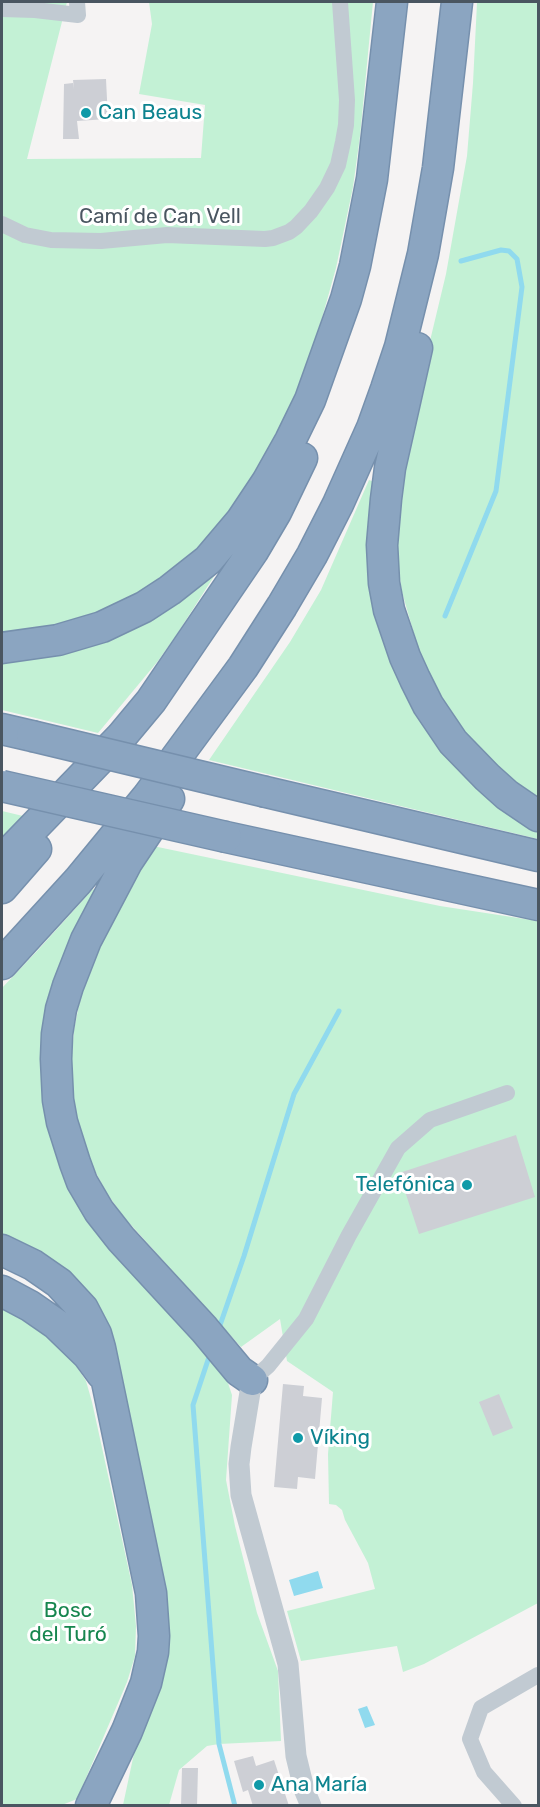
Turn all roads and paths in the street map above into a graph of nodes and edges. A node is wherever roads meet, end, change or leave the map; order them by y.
1 (77, 2) edge
2 (340, 2) edge
3 (392, 2) edge
4 (457, 2) edge
5 (2, 9) edge
6 (2, 224) edge
7 (423, 254) junction
8 (346, 299) junction
9 (2, 648) edge
10 (243, 667) junction
11 (2, 729) edge
12 (121, 737) junction
13 (2, 786) edge
14 (538, 816) edge
15 (538, 856) edge
16 (2, 860) edge
17 (2, 888) edge
18 (538, 905) edge
19 (2, 964) edge
20 (507, 1093) dead end
21 (2, 1250) edge
22 (2, 1291) edge
23 (252, 1380) junction
24 (107, 1383) junction
25 (538, 1675) edge
26 (92, 1806) edge
27 (311, 1806) edge
28 (513, 1806) edge

1 - 5 street
2 - 6 street, Camí de Can Vell
3 - 8 highway
4 - 7 highway
7 - 10 highway
7 - 14 highway
8 - 9 highway
8 - 12 highway
10 - 19 highway
10 - 23 highway
11 - 15 highway, bridge
12 - 16 highway
12 - 17 highway
13 - 18 highway, bridge
20 - 23 street
21 - 24 highway
22 - 24 highway
23 - 27 street
24 - 26 highway
25 - 28 street

